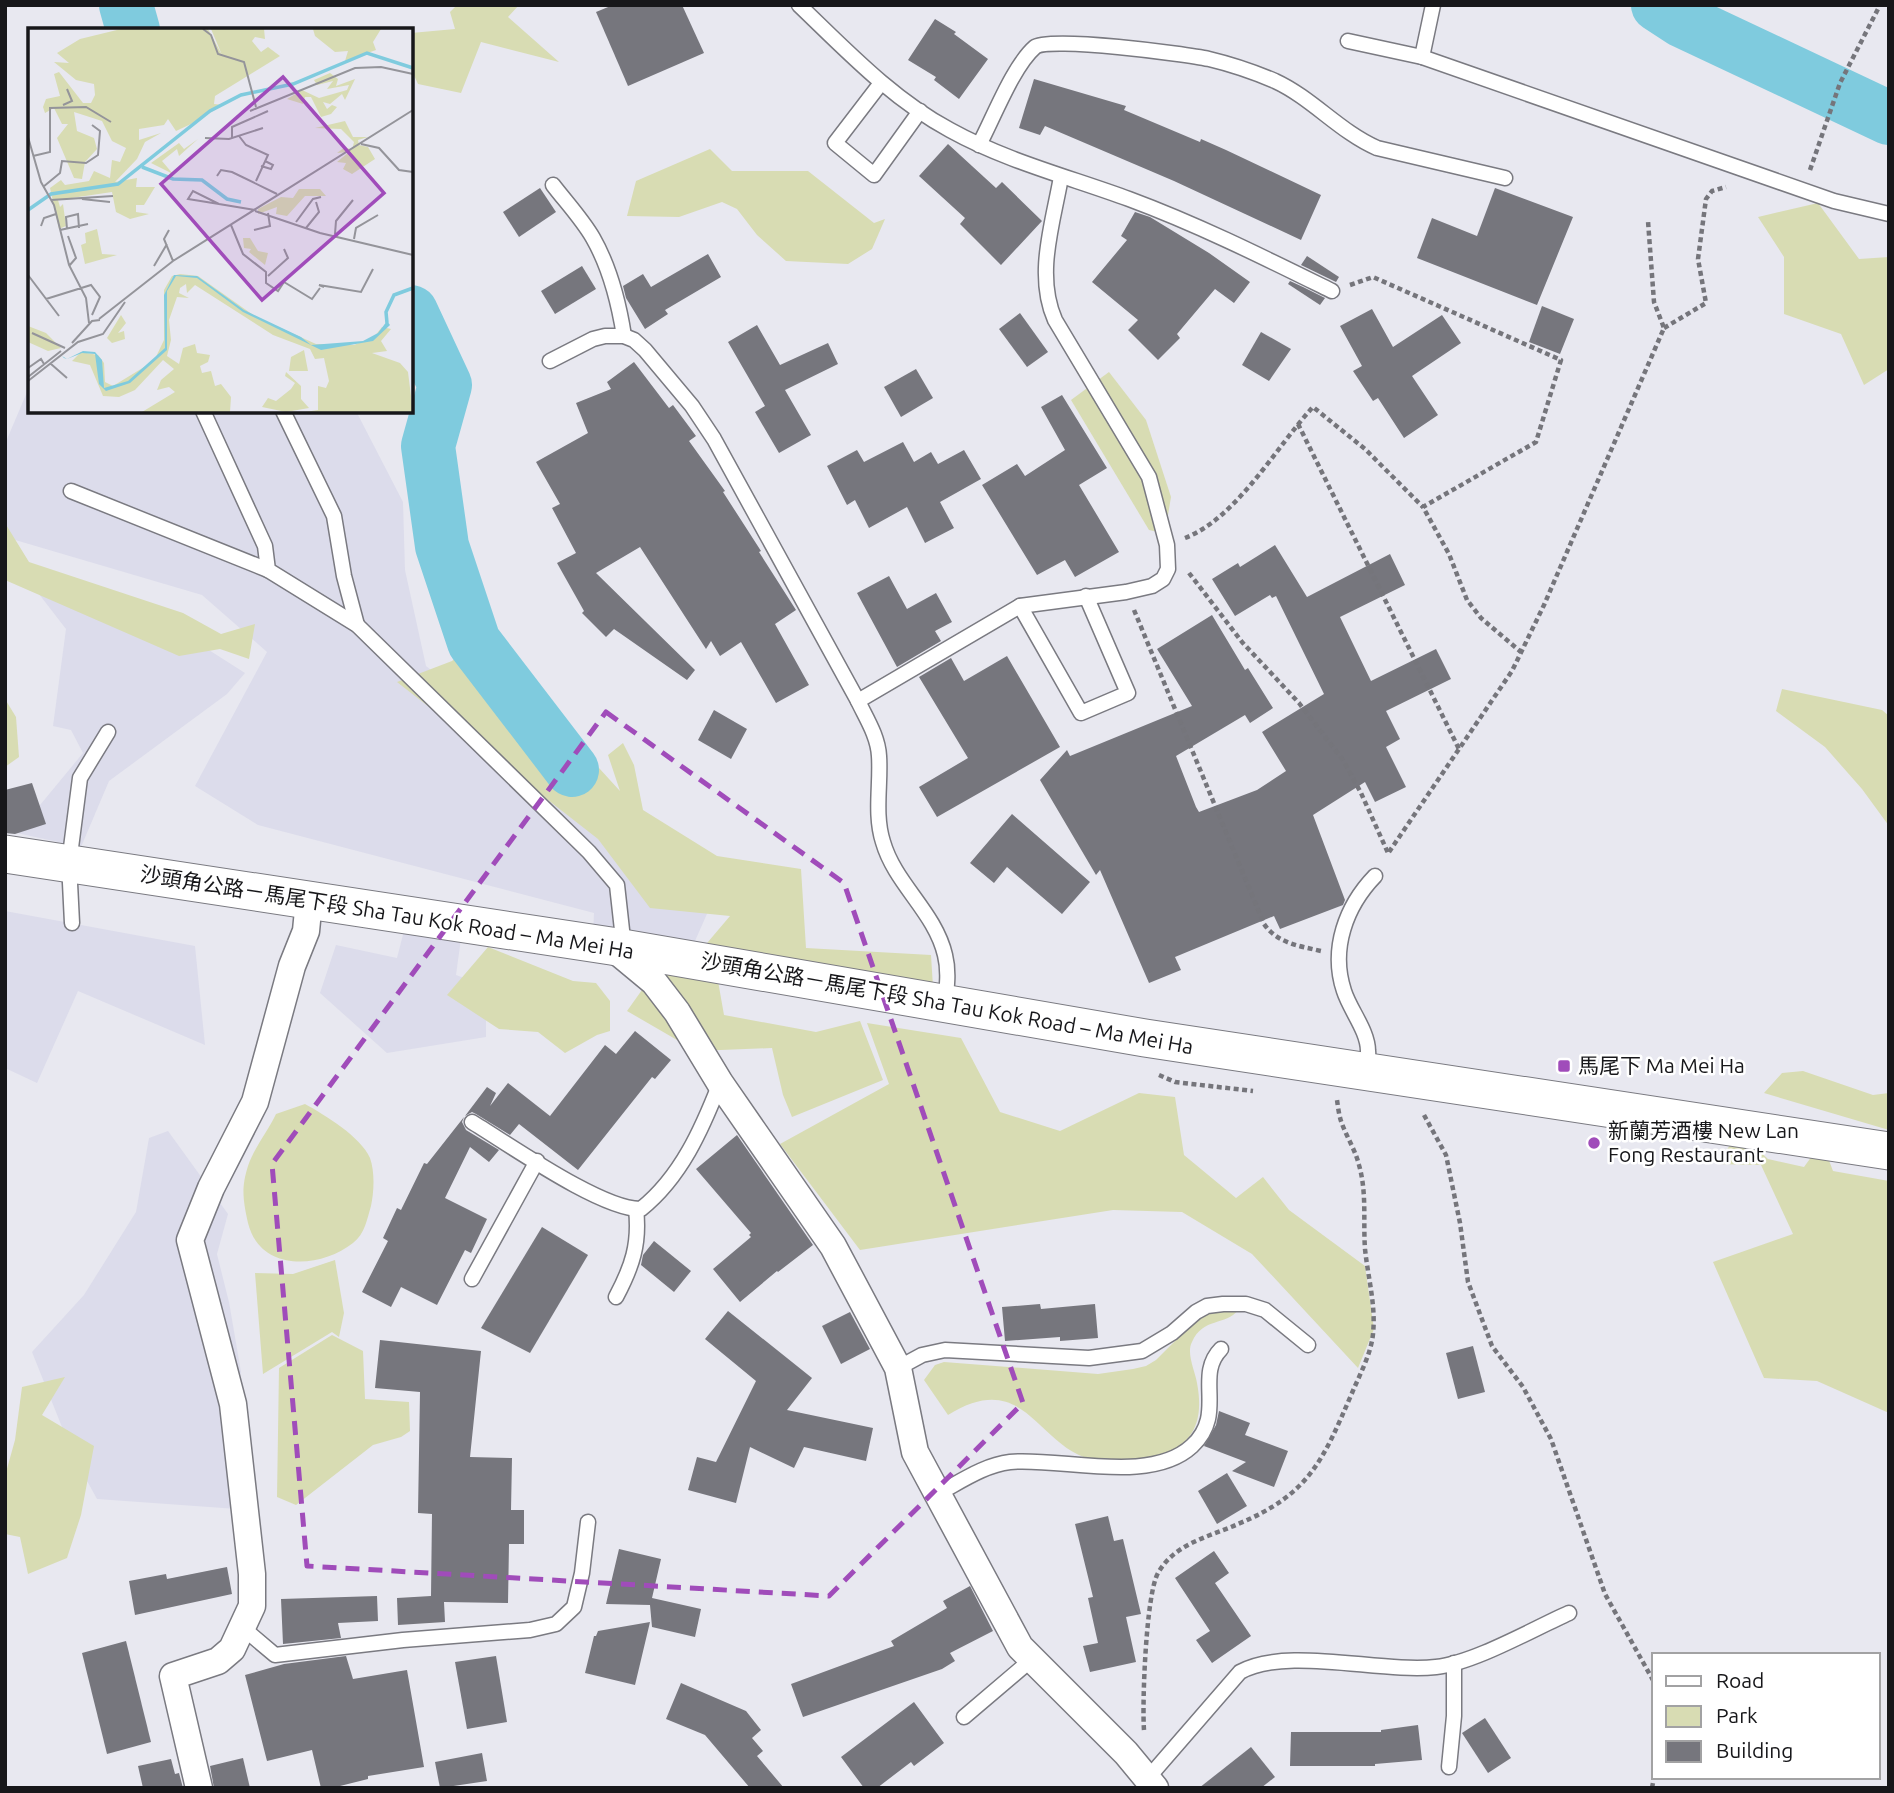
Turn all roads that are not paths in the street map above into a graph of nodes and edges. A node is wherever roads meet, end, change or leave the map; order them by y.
1 (799, 5) edge
2 (1433, 5) edge
3 (1348, 41) dead end
4 (1422, 57) junction
5 (881, 83) junction
6 (920, 111) junction
7 (979, 145) junction
8 (1061, 177) junction
9 (1505, 178) dead end
10 (553, 185) dead end
11 (1889, 214) edge
12 (1332, 291) road end
13 (624, 336) junction
14 (550, 361) dead end
15 (204, 413) edge
16 (284, 413) edge
17 (71, 491) dead end
18 (268, 570) junction
19 (1086, 596) junction
20 (1020, 606) junction
21 (357, 625) junction
22 (858, 701) junction
23 (108, 732) dead end
24 (5, 853) edge
25 (69, 863) junction
26 (1375, 876) road end
27 (309, 900) junction
28 (72, 923) dead end
29 (617, 948) junction
30 (945, 1004) junction
31 (1366, 1072) junction
32 (720, 1083) junction
33 (472, 1122) dead end
34 (1889, 1151) edge
35 (537, 1161) junction
36 (636, 1209) junction
37 (471, 1279) dead end
38 (616, 1297) dead end
39 (1308, 1345) dead end
40 (1221, 1349) dead end
41 (898, 1368) junction
42 (937, 1494) junction
43 (588, 1522) dead end
44 (1569, 1612) dead end
45 (243, 1628) junction
46 (1031, 1660) junction
47 (1454, 1663) junction
48 (964, 1717) dead end
49 (1449, 1767) dead end
50 (1151, 1783) edge
51 (199, 1788) edge

1 - 5 lane
2 - 4 lane
3 - 4 lane
4 - 11 lane
5 - 6 lane
5 - 6 lane
6 - 7 lane
7 - 8 lane
7 - 9 lane
8 - 12 lane
8 - 19 lane
10 - 13 lane
13 - 14 lane
13 - 22 lane
15 - 18 lane
16 - 21 lane
17 - 18 lane
18 - 21 lane
19 - 20 lane
19 - 20 lane
20 - 22 lane
21 - 29 lane
22 - 30 lane
23 - 25 lane
24 - 25 main road, 沙頭角公路－馬尾下段 Sha Tau Kok Road – Ma Mei Ha
25 - 27 main road, 沙頭角公路－馬尾下段 Sha Tau Kok Road – Ma Mei Ha
25 - 28 lane
26 - 31 lane
27 - 29 main road, 沙頭角公路－馬尾下段 Sha Tau Kok Road – Ma Mei Ha
27 - 45 street
29 - 30 main road, 沙頭角公路－馬尾下段 Sha Tau Kok Road – Ma Mei Ha
29 - 32 street
30 - 31 main road, 沙頭角公路－馬尾下段 Sha Tau Kok Road – Ma Mei Ha
31 - 34 main road, 沙頭角公路－馬尾下段 Sha Tau Kok Road – Ma Mei Ha
32 - 36 lane
32 - 41 street
33 - 35 lane
35 - 36 lane
35 - 37 lane
36 - 38 lane
39 - 41 lane
40 - 42 lane
41 - 42 street
42 - 46 street
43 - 45 lane
44 - 47 lane
45 - 51 street
46 - 48 lane
46 - 50 street
47 - 49 lane
47 - 50 lane

